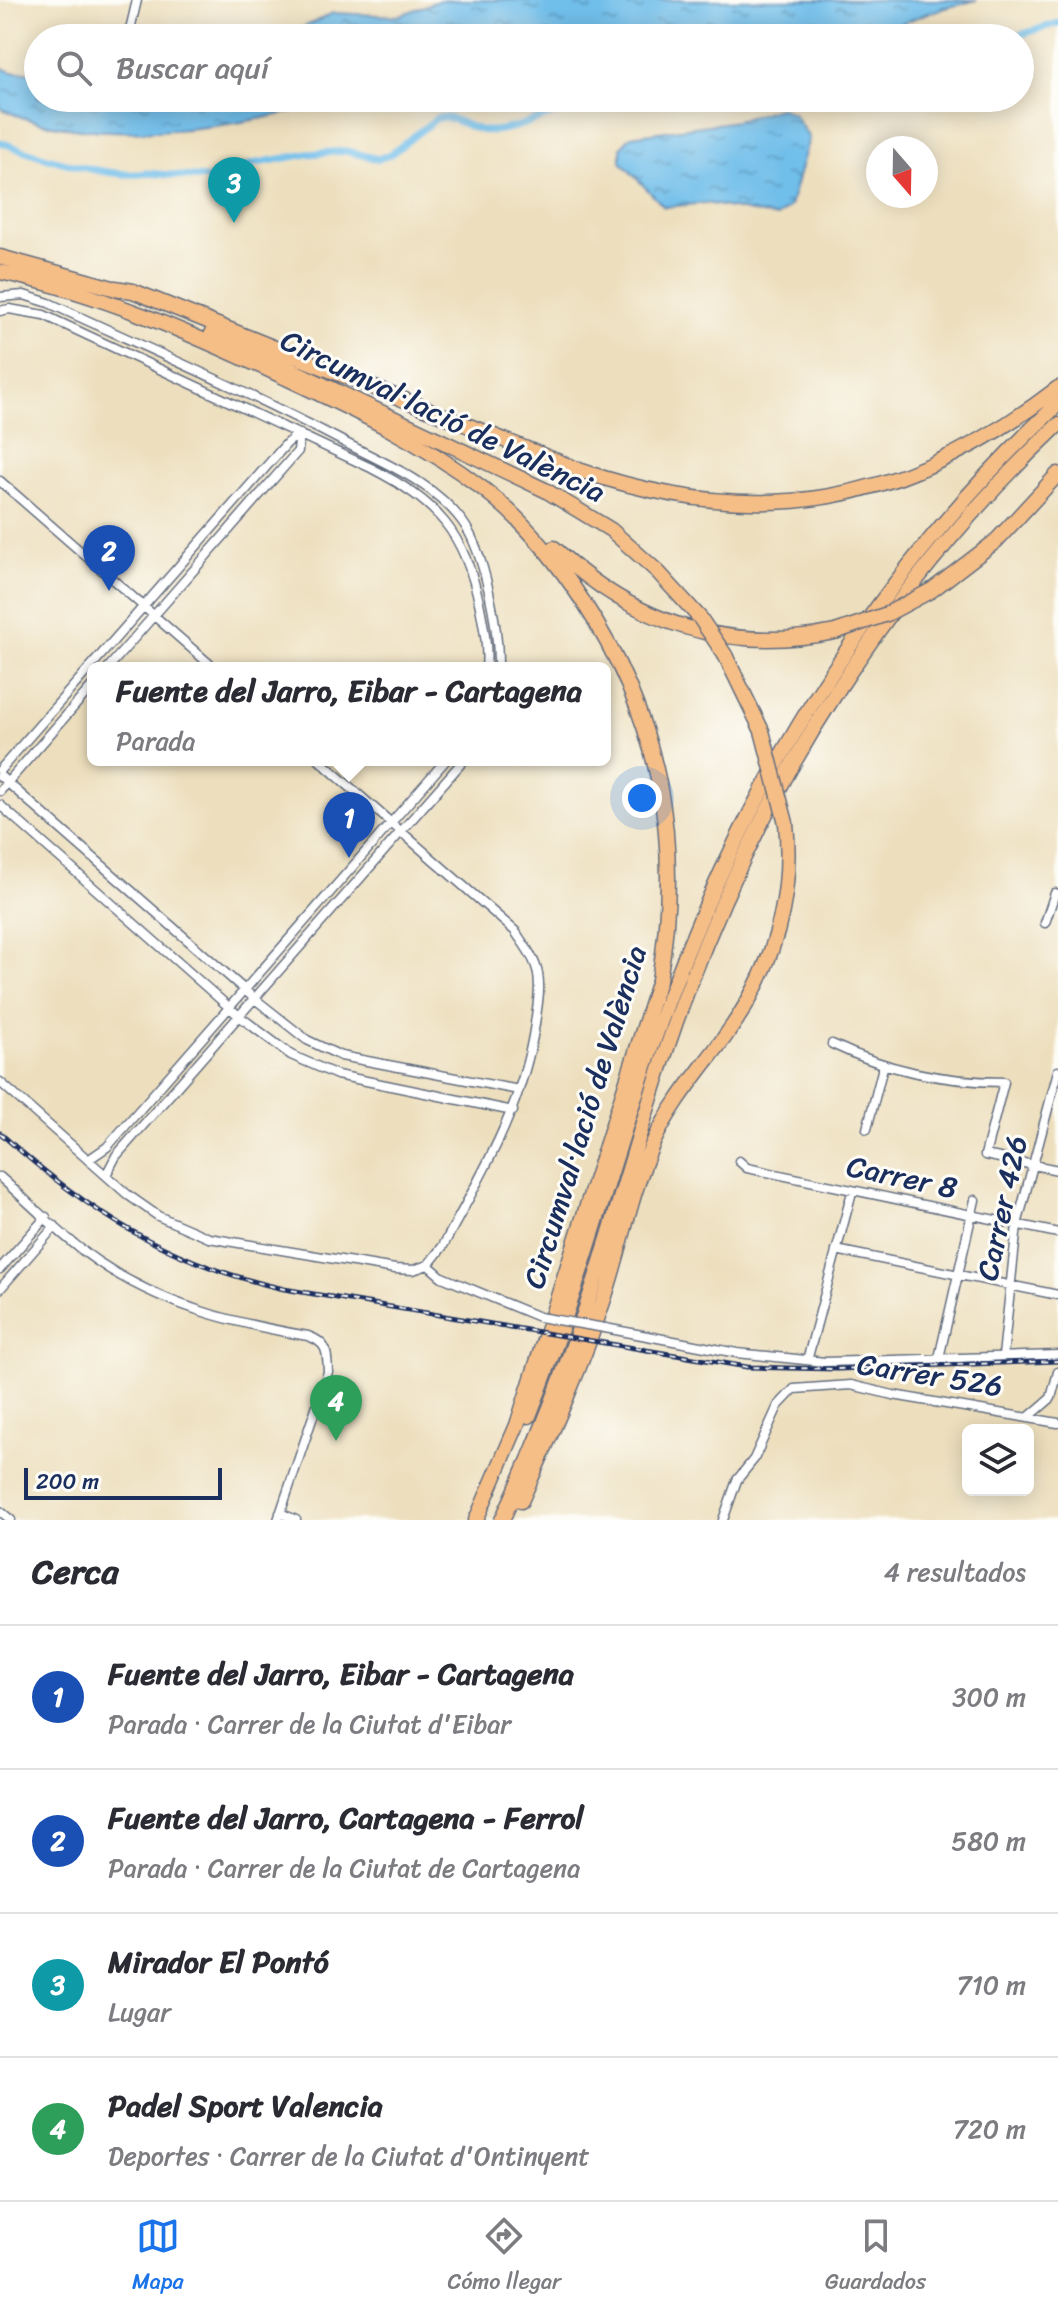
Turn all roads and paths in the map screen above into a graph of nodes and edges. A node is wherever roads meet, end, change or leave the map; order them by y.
1 (137, 0) edge
2 (131, 24) edge
3 (0, 257) edge
4 (0, 272) edge
5 (115, 288) junction
6 (0, 297) edge
7 (0, 311) edge
8 (1058, 388) edge
9 (1058, 404) edge
10 (306, 423) junction
11 (1058, 425) edge
12 (299, 434) junction
13 (1058, 474) edge
14 (0, 481) edge
15 (519, 520) junction
16 (144, 606) junction
17 (154, 615) junction
18 (97, 662) edge
19 (113, 662) edge
20 (207, 662) edge
21 (487, 662) edge
22 (498, 662) edge
23 (87, 674) edge
24 (87, 691) edge
25 (326, 766) edge
26 (441, 766) edge
27 (459, 766) edge
28 (2, 776) edge
29 (0, 791) edge
30 (0, 805) edge
31 (391, 823) junction
32 (401, 832) junction
33 (1058, 894) edge
34 (1045, 923) dead end
35 (245, 990) junction
36 (255, 999) junction
37 (230, 1007) junction
38 (239, 1016) junction
39 (832, 1044) dead end
40 (883, 1067) junction
41 (1058, 1071) edge
42 (0, 1082) edge
43 (519, 1090) junction
44 (513, 1111) junction
45 (867, 1129) dead end
46 (88, 1160) junction
47 (739, 1161) dead end
48 (1033, 1165) junction
49 (1058, 1170) edge
50 (106, 1175) junction
51 (0, 1177) edge
52 (852, 1192) junction
53 (975, 1200) dead end
54 (46, 1217) junction
55 (971, 1217) junction
56 (1017, 1225) junction
57 (55, 1226) junction
58 (1058, 1233) edge
59 (836, 1250) junction
60 (428, 1265) junction
61 (0, 1269) edge
62 (958, 1274) junction
63 (1009, 1284) junction
64 (0, 1289) edge
65 (1058, 1295) edge
66 (1058, 1355) edge
67 (1003, 1356) junction
68 (808, 1357) junction
69 (939, 1358) junction
70 (1058, 1372) edge
71 (1030, 1416) junction
72 (1058, 1423) edge
73 (0, 1511) edge
74 (279, 1517) edge
75 (11, 1520) edge
76 (296, 1520) edge
77 (476, 1520) edge
78 (485, 1520) edge
79 (502, 1520) edge
80 (512, 1520) edge
81 (723, 1520) edge

1 - 2 street
3 - 5 highway, Circumval·lació de València
4 - 15 highway, Circumval·lació de València
5 - 8 highway
5 - 80 highway, Circumval·lació de València, bridge
6 - 10 street
7 - 12 street
9 - 78 highway
10 - 12 street
10 - 22 street
11 - 79 highway
12 - 16 street
12 - 17 street
12 - 21 street
13 - 15 highway, bridge
14 - 16 street
15 - 77 highway, Circumval·lació de València
16 - 17 street
16 - 18 street
17 - 19 street
17 - 20 street
23 - 28 street
24 - 28 street
25 - 31 street
26 - 31 street
27 - 32 street
28 - 29 street
28 - 35 street
30 - 37 street
31 - 32 street
31 - 35 street
32 - 36 street
32 - 43 street
33 - 34 street
35 - 36 street
35 - 37 street
36 - 38 street
36 - 43 street
37 - 38 street
37 - 46 street
38 - 44 street
38 - 50 street
39 - 40 street
40 - 45 street
40 - 48 street
41 - 48 street, Carrer 426
42 - 46 street
43 - 44 street
44 - 60 street
46 - 50 street
47 - 52 street, Carrer 8
48 - 49 street
48 - 56 street, Carrer 426
50 - 60 street
51 - 54 street
52 - 55 street, Carrer 8
52 - 59 street
53 - 55 street
54 - 57 street
54 - 61 street
55 - 56 street, Carrer 8
55 - 62 street
56 - 58 street, Carrer 8
56 - 63 street, Carrer 426
57 - 64 street
57 - 74 street
59 - 62 street
59 - 68 street
60 - 68 street, bridge
62 - 63 street
62 - 69 street
63 - 65 street
63 - 67 street, Carrer 426
66 - 67 street
67 - 69 street
68 - 69 street
70 - 71 street
71 - 72 street, Carrer 526
71 - 81 street, Carrer 526
73 - 75 street
74 - 76 street

